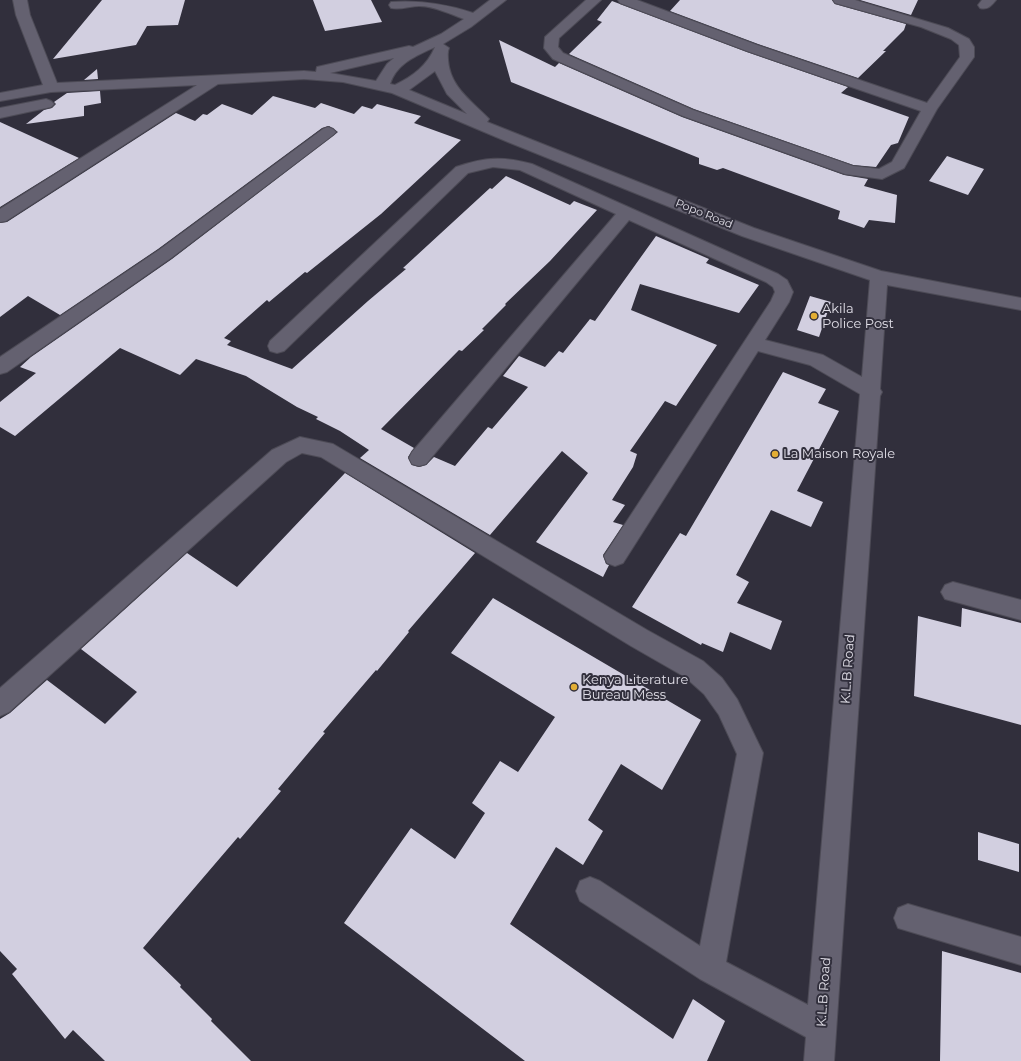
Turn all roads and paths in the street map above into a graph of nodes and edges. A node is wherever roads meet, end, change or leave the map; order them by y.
1 (20, 0) edge
2 (499, 0) edge
3 (594, 0) edge
4 (624, 0) edge
5 (840, 0) edge
6 (396, 5) dead end
7 (474, 18) junction
8 (446, 37) junction
9 (422, 48) junction
10 (441, 53) junction
11 (297, 75) junction
12 (215, 79) junction
13 (51, 88) junction
14 (390, 88) junction
15 (0, 97) edge
16 (50, 104) dead end
17 (930, 109) junction
18 (0, 113) edge
19 (493, 130) junction
20 (328, 132) dead end
21 (626, 213) junction
22 (0, 217) edge
23 (879, 277) junction
24 (1021, 304) edge
25 (752, 343) junction
26 (277, 346) dead end
27 (0, 367) edge
28 (872, 392) junction
29 (419, 458) dead end
30 (615, 556) dead end
31 (953, 592) dead end
32 (1021, 610) edge
33 (0, 704) edge
34 (590, 891) dead end
35 (908, 918) dead end
36 (1021, 952) edge
37 (710, 969) junction
38 (822, 1029) junction
39 (819, 1061) edge

1 - 13 street
2 - 7 street
3 - 17 street
4 - 17 street
5 - 17 street
6 - 7 street
7 - 8 street
8 - 9 street
8 - 10 street
9 - 11 street
9 - 14 street
10 - 14 street
10 - 19 street
11 - 12 street
11 - 14 street, Popo Road
12 - 13 street
12 - 22 street
13 - 15 street
14 - 19 street, Popo Road
16 - 18 street
19 - 23 street, Popo Road
20 - 27 street
21 - 25 street
21 - 26 street
21 - 29 street
23 - 24 street, Popo Road
23 - 28 street, K.L.B Road
25 - 28 street
25 - 30 street
28 - 38 street, K.L.B Road
31 - 32 street
33 - 37 street
34 - 37 street
35 - 36 street
37 - 38 street
38 - 39 street, K.L.B Road

